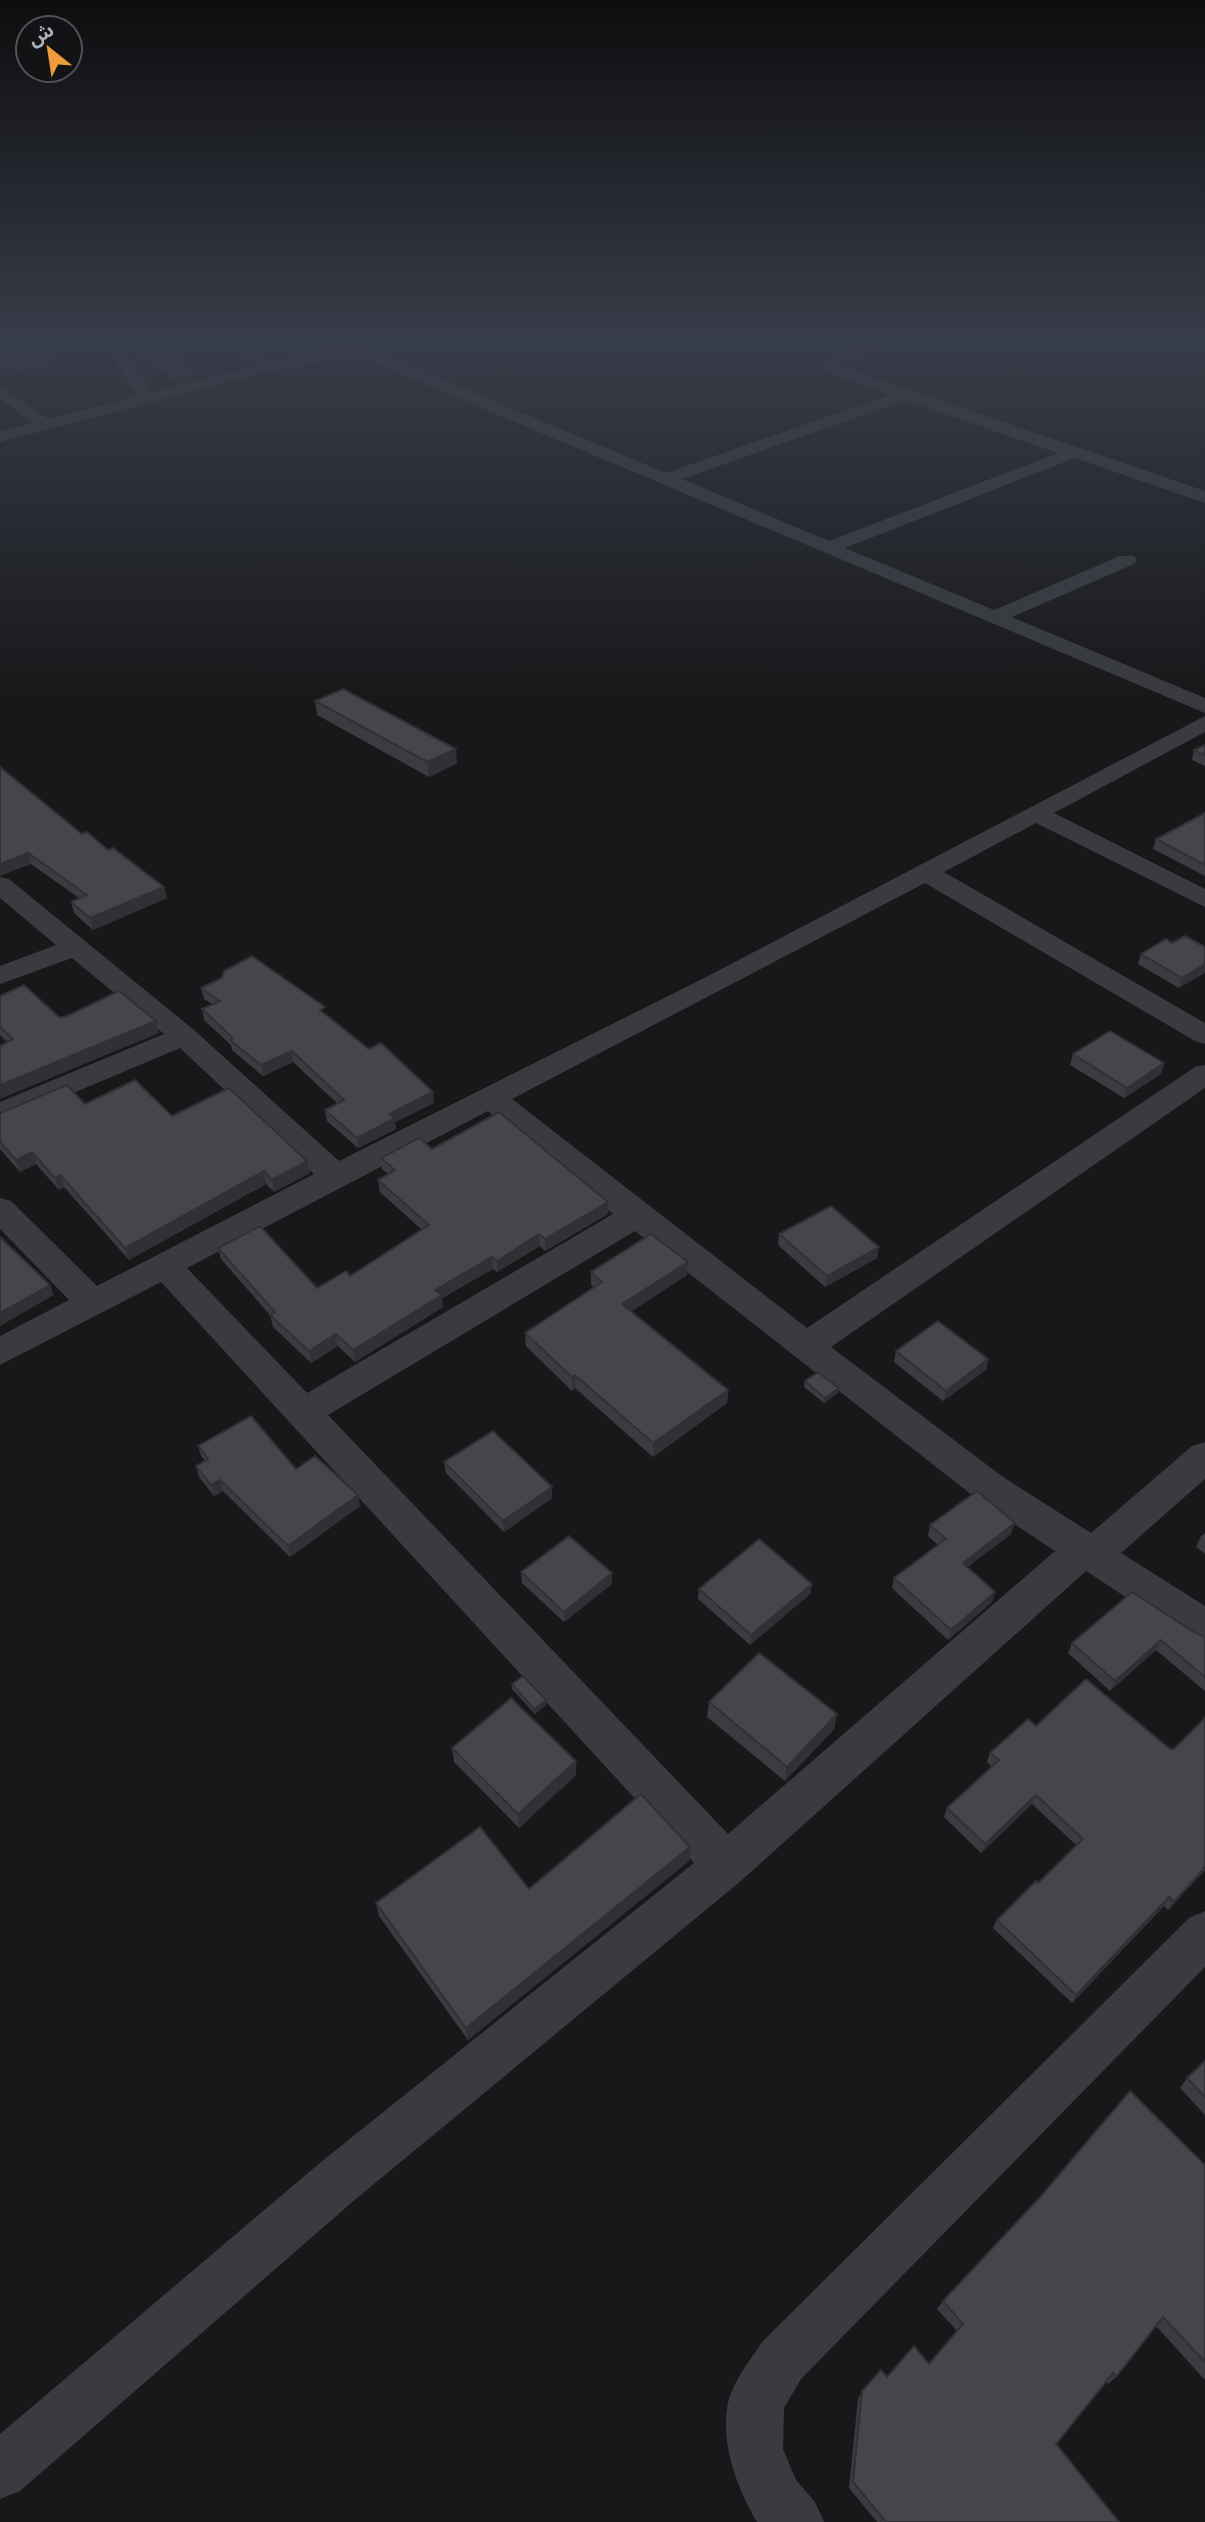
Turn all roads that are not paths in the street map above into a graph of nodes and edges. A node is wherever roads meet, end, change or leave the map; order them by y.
1 (622, 461) edge
2 (718, 461) edge
3 (1053, 461) edge
4 (1101, 461) edge
5 (666, 479) junction
6 (1205, 496) edge
7 (827, 548) junction
8 (1127, 560) dead end
9 (997, 616) junction
10 (1200, 698) edge
11 (1205, 723) edge
12 (1037, 814) junction
13 (1205, 867) edge
14 (925, 872) junction
15 (1176, 884) junction
16 (0, 885) edge
17 (1205, 899) edge
18 (75, 947) junction
19 (0, 976) edge
20 (1205, 1035) edge
21 (184, 1036) junction
22 (1205, 1074) edge
23 (492, 1099) junction
24 (0, 1114) edge
25 (335, 1176) junction
26 (0, 1209) edge
27 (636, 1216) junction
28 (165, 1265) junction
29 (92, 1302) junction
30 (805, 1347) junction
31 (0, 1352) edge
32 (301, 1414) junction
33 (1205, 1457) edge
34 (1087, 1553) junction
35 (1205, 1628) edge
36 (726, 1864) junction
37 (1205, 1934) edge
38 (0, 2471) edge
39 (795, 2522) edge

1 - 5 street
2 - 5 street
3 - 7 street
4 - 6 street
5 - 7 street
7 - 9 street
8 - 9 street
9 - 10 street
11 - 12 street
12 - 14 street
12 - 15 street
13 - 15 street
14 - 20 street
14 - 23 street
15 - 17 street
16 - 18 street
18 - 19 street
18 - 21 street
21 - 24 street
21 - 25 street
22 - 30 street
23 - 25 street
23 - 27 street
25 - 28 street
26 - 29 street
27 - 30 street
27 - 32 street
28 - 29 street
28 - 32 street
29 - 31 street
30 - 34 street
32 - 36 street
33 - 34 street
34 - 35 street
34 - 36 street
36 - 38 street
37 - 39 street

